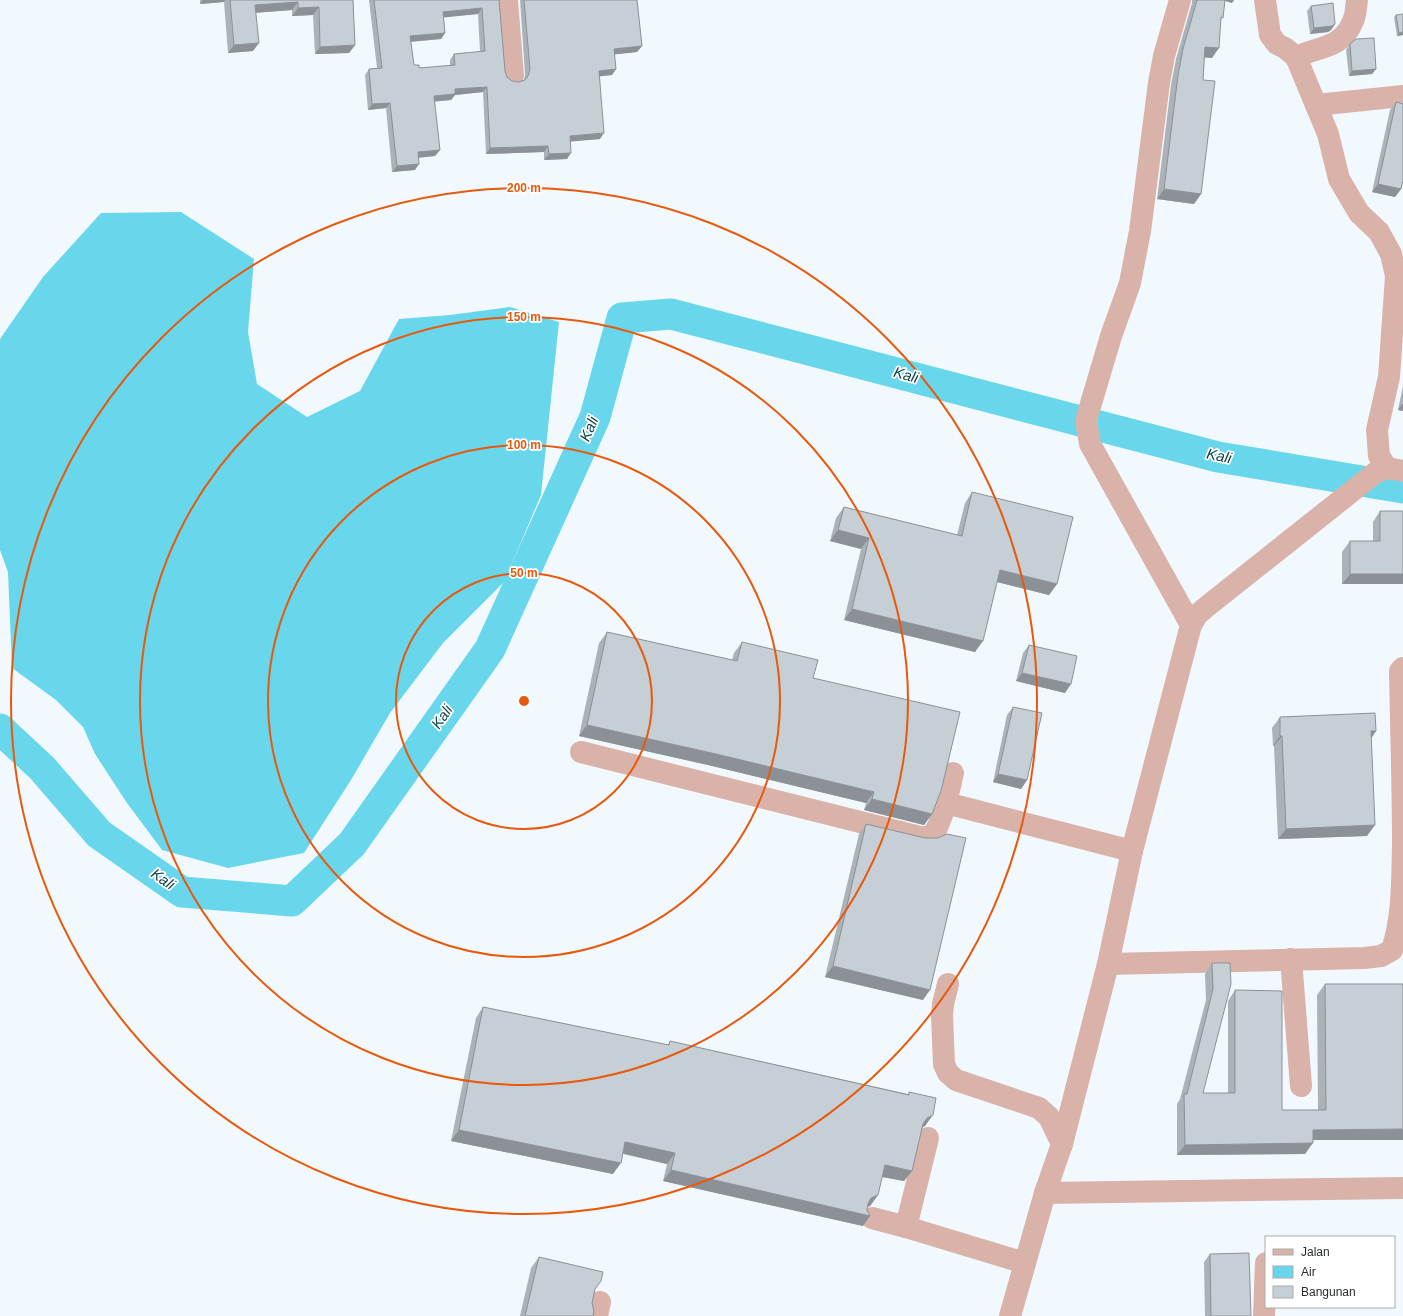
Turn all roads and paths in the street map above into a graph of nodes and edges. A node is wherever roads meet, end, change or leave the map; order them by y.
1 (507, 0) edge
2 (1180, 0) edge
3 (1265, 0) edge
4 (1357, 0) edge
5 (1296, 57) junction
6 (513, 76) dead end
7 (1403, 96) edge
8 (1316, 105) junction
9 (1388, 471) edge
10 (1191, 625) junction
11 (1403, 668) edge
12 (581, 752) dead end
13 (953, 773) dead end
14 (946, 803) junction
15 (1403, 829) edge
16 (1132, 851) junction
17 (1291, 959) junction
18 (1108, 964) junction
19 (948, 984) dead end
20 (1301, 1086) dead end
21 (928, 1138) dead end
22 (1062, 1144) junction
23 (1403, 1188) edge
24 (1045, 1192) junction
25 (872, 1218) dead end
26 (906, 1227) junction
27 (1025, 1263) junction
28 (1265, 1290) edge
29 (1010, 1316) edge
30 (1264, 1316) edge

1 - 6 street
2 - 10 street
3 - 5 street
4 - 5 street
5 - 8 street
7 - 8 street
8 - 9 street
9 - 10 street
10 - 16 street
11 - 15 street
12 - 14 street
13 - 14 street
14 - 16 street
15 - 17 street
16 - 18 street
17 - 18 street
17 - 20 street
18 - 22 street
19 - 22 street
21 - 26 street
22 - 24 street
23 - 24 street
24 - 27 street
25 - 26 street
26 - 27 street
27 - 29 street
28 - 30 street

